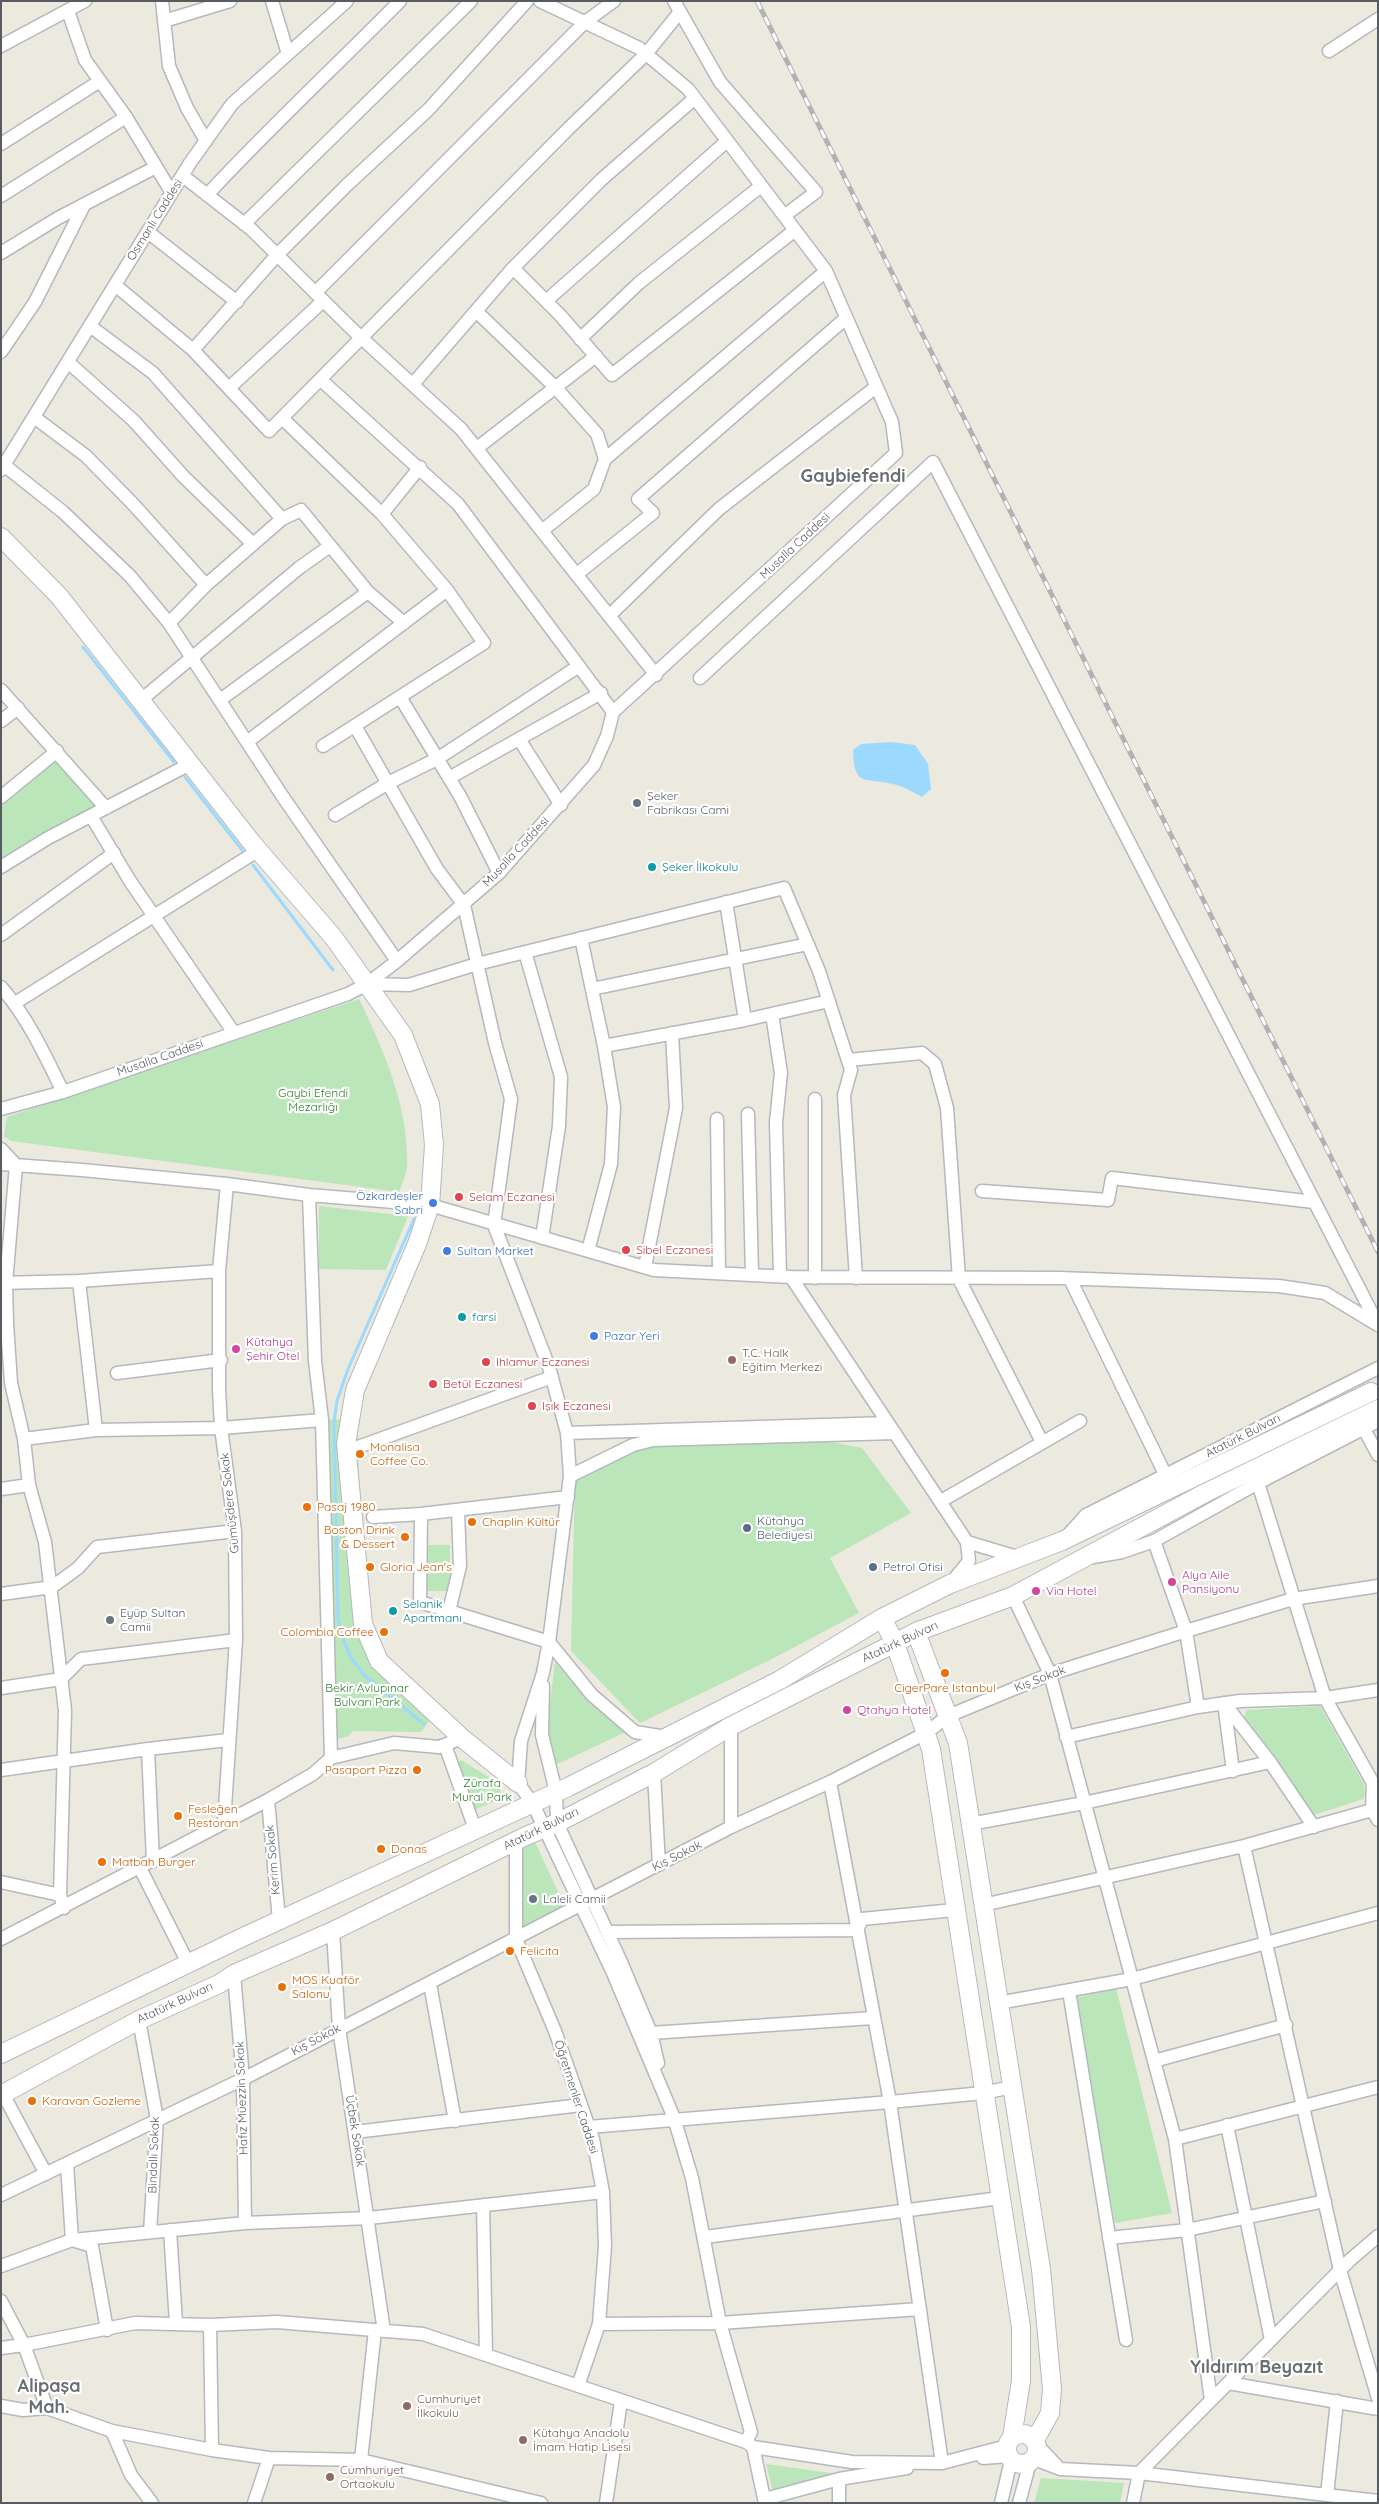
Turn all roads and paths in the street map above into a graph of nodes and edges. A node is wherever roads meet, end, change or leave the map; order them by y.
1 (86, 1) edge
2 (162, 1) edge
3 (230, 1) edge
4 (272, 1) edge
5 (347, 1) edge
6 (400, 1) edge
7 (471, 1) edge
8 (527, 1) edge
9 (540, 1) edge
10 (614, 1) edge
11 (677, 7) edge
12 (68, 11) junction
13 (1378, 19) edge
14 (164, 21) junction
15 (585, 22) junction
16 (1, 46) edge
17 (1329, 51) dead end
18 (288, 54) junction
19 (646, 54) junction
20 (100, 81) junction
21 (695, 98) junction
22 (126, 117) junction
23 (206, 141) junction
24 (727, 141) junction
25 (1, 144) edge
26 (156, 166) junction
27 (183, 176) junction
28 (761, 186) junction
29 (172, 193) junction
30 (207, 195) junction
31 (1, 196) edge
32 (84, 205) junction
33 (784, 216) junction
34 (244, 224) junction
35 (795, 230) junction
36 (148, 232) junction
37 (1, 253) edge
38 (277, 255) junction
39 (513, 268) junction
40 (826, 271) junction
41 (115, 285) junction
42 (319, 297) junction
43 (546, 301) junction
44 (237, 302) junction
45 (476, 311) junction
46 (846, 318) junction
47 (90, 326) junction
48 (1, 328) edge
49 (12, 336) junction
50 (362, 339) junction
51 (580, 339) junction
52 (193, 350) junction
53 (1, 352) edge
54 (596, 356) junction
55 (68, 362) junction
56 (321, 380) junction
57 (413, 384) junction
58 (876, 387) junction
59 (228, 388) junction
60 (556, 388) junction
61 (34, 417) junction
62 (282, 418) junction
63 (477, 448) junction
64 (605, 459) junction
65 (420, 467) junction
66 (3, 468) edge
67 (382, 514) junction
68 (282, 519) junction
69 (542, 530) junction
70 (1, 537) edge
71 (253, 544) junction
72 (330, 546) junction
73 (577, 574) junction
74 (206, 585) junction
75 (446, 590) junction
76 (368, 592) junction
77 (610, 615) junction
78 (169, 623) junction
79 (404, 623) junction
80 (192, 658) junction
81 (579, 666) junction
82 (656, 675) junction
83 (700, 678) dead end
84 (1, 690) edge
85 (601, 694) junction
86 (400, 697) junction
87 (141, 700) junction
88 (220, 700) junction
89 (18, 708) junction
90 (613, 712) junction
91 (1, 721) edge
92 (355, 726) junction
93 (519, 739) junction
94 (247, 742) junction
95 (323, 746) dead end
96 (57, 750) junction
97 (437, 759) junction
98 (190, 764) junction
99 (449, 778) junction
100 (388, 783) junction
101 (1, 798) edge
102 (560, 805) junction
103 (106, 808) junction
104 (335, 815) dead end
105 (91, 816) junction
106 (259, 850) junction
107 (114, 853) junction
108 (1, 868) edge
109 (499, 873) junction
110 (726, 902) junction
111 (464, 905) junction
112 (154, 917) junction
113 (1, 935) edge
114 (581, 938) junction
115 (808, 944) junction
116 (526, 952) junction
117 (397, 961) junction
118 (736, 961) junction
119 (477, 964) junction
120 (367, 984) junction
121 (1, 987) edge
122 (592, 989) junction
123 (829, 1001) junction
124 (15, 1003) junction
125 (772, 1014) junction
126 (745, 1020) junction
127 (234, 1033) junction
128 (672, 1033) junction
129 (604, 1046) junction
130 (848, 1060) junction
131 (63, 1092) junction
132 (815, 1099) dead end
133 (1, 1109) edge
134 (748, 1114) dead end
135 (717, 1119) dead end
136 (1, 1149) edge
137 (1, 1164) edge
138 (16, 1165) junction
139 (227, 1184) junction
140 (982, 1191) dead end
141 (309, 1195) junction
142 (1314, 1202) junction
143 (430, 1205) junction
144 (494, 1224) junction
145 (542, 1238) junction
146 (588, 1251) junction
147 (645, 1268) junction
148 (220, 1271) junction
149 (719, 1273) junction
150 (752, 1275) junction
151 (785, 1277) junction
152 (815, 1278) junction
153 (856, 1278) junction
154 (1070, 1278) junction
155 (959, 1279) junction
156 (79, 1281) junction
157 (4, 1283) edge
158 (1377, 1324) edge
159 (221, 1360) junction
160 (1378, 1368) edge
161 (117, 1373) dead end
162 (552, 1377) junction
163 (6, 1384) edge
164 (1371, 1392) dead end
165 (1378, 1409) edge
166 (322, 1420) junction
167 (1080, 1421) dead end
168 (1378, 1421) edge
169 (221, 1428) junction
170 (892, 1428) junction
171 (1364, 1429) junction
172 (96, 1430) junction
173 (567, 1433) junction
174 (24, 1439) junction
175 (1042, 1442) junction
176 (347, 1450) junction
177 (1378, 1455) edge
178 (570, 1476) junction
179 (1166, 1476) junction
180 (1258, 1483) junction
181 (29, 1485) junction
182 (1, 1489) edge
183 (568, 1497) junction
184 (941, 1501) junction
185 (458, 1510) junction
186 (420, 1514) junction
187 (373, 1517) dead end
188 (235, 1530) junction
189 (1062, 1541) junction
190 (1154, 1541) junction
191 (967, 1542) junction
192 (1017, 1557) junction
193 (1078, 1560) junction
194 (950, 1584) junction
195 (1378, 1586) edge
196 (52, 1587) junction
197 (1, 1594) edge
198 (1013, 1596) junction
199 (1293, 1599) junction
200 (449, 1611) junction
201 (882, 1618) junction
202 (1186, 1631) junction
203 (916, 1632) junction
204 (236, 1640) junction
205 (549, 1642) junction
206 (895, 1643) junction
207 (543, 1673) junction
208 (1050, 1674) junction
209 (61, 1679) junction
210 (1, 1688) edge
211 (1378, 1690) edge
212 (1325, 1698) junction
213 (1224, 1703) junction
214 (1198, 1707) junction
215 (948, 1716) junction
216 (730, 1726) junction
217 (926, 1734) junction
218 (666, 1737) junction
219 (1066, 1737) junction
220 (462, 1738) junction
221 (228, 1740) junction
222 (446, 1745) junction
223 (148, 1749) junction
224 (331, 1758) junction
225 (65, 1761) junction
226 (1270, 1762) junction
227 (1, 1770) edge
228 (1233, 1771) junction
229 (654, 1773) junction
230 (830, 1782) junction
231 (518, 1783) junction
232 (556, 1792) junction
233 (268, 1800) junction
234 (1084, 1803) junction
235 (533, 1804) junction
236 (1375, 1815) edge
237 (224, 1822) junction
238 (970, 1824) junction
239 (550, 1826) junction
240 (731, 1827) junction
241 (1314, 1827) junction
242 (475, 1829) junction
243 (516, 1841) junction
244 (1244, 1846) junction
245 (153, 1861) junction
246 (659, 1865) junction
247 (140, 1868) junction
248 (1104, 1877) junction
249 (1, 1882) edge
250 (60, 1895) junction
251 (593, 1898) junction
252 (579, 1904) junction
253 (983, 1905) junction
254 (64, 1908) junction
255 (954, 1910) junction
256 (1378, 1913) edge
257 (279, 1920) junction
258 (856, 1930) junction
259 (333, 1931) junction
260 (608, 1932) junction
261 (516, 1939) junction
262 (1, 1940) edge
263 (1266, 1944) junction
264 (188, 1963) junction
265 (234, 1974) junction
266 (1132, 1979) junction
267 (430, 1984) junction
268 (1068, 1991) junction
269 (998, 2003) junction
270 (873, 2018) junction
271 (139, 2020) junction
272 (1286, 2025) junction
273 (339, 2028) junction
274 (651, 2033) junction
275 (1, 2054) edge
276 (1154, 2060) junction
277 (242, 2079) junction
278 (1012, 2087) junction
279 (1378, 2087) edge
280 (664, 2093) junction
281 (983, 2093) junction
282 (2, 2094) edge
283 (890, 2102) junction
284 (581, 2105) junction
285 (1304, 2106) junction
286 (674, 2118) junction
287 (157, 2120) junction
288 (455, 2121) junction
289 (1227, 2125) junction
290 (589, 2127) junction
291 (355, 2132) junction
292 (1175, 2138) junction
293 (67, 2164) junction
294 (46, 2174) junction
295 (603, 2192) junction
296 (1, 2195) edge
297 (1000, 2198) junction
298 (1325, 2200) junction
299 (483, 2205) junction
300 (906, 2212) junction
301 (369, 2218) junction
302 (1246, 2218) junction
303 (245, 2223) junction
304 (170, 2230) junction
305 (1187, 2230) junction
306 (150, 2232) junction
307 (1378, 2236) edge
308 (705, 2237) junction
309 (1109, 2238) junction
310 (72, 2240) junction
311 (1, 2266) edge
312 (1340, 2270) junction
313 (1, 2301) edge
314 (920, 2309) junction
315 (176, 2323) junction
316 (720, 2323) junction
317 (210, 2324) junction
318 (599, 2324) junction
319 (107, 2330) junction
320 (379, 2330) junction
321 (1126, 2340) dead end
322 (1271, 2340) junction
323 (24, 2345) junction
324 (1, 2348) edge
325 (486, 2355) junction
326 (1228, 2383) junction
327 (578, 2386) junction
328 (1378, 2398) edge
329 (1211, 2400) junction
330 (621, 2401) junction
331 (1337, 2401) junction
332 (1, 2406) edge
333 (47, 2408) junction
334 (1378, 2409) edge
335 (112, 2431) junction
336 (750, 2444) junction
337 (212, 2450) junction
338 (1009, 2450) junction
339 (1034, 2451) junction
340 (269, 2458) junction
341 (361, 2460) junction
342 (942, 2463) junction
343 (1139, 2473) junction
344 (839, 2480) junction
345 (1378, 2490) edge
346 (1327, 2495) junction
347 (765, 2501) edge
348 (1378, 2501) edge
349 (152, 2503) edge
350 (254, 2503) edge
351 (541, 2503) edge
352 (606, 2503) edge
353 (839, 2503) edge
354 (1001, 2503) edge
355 (1019, 2503) edge
356 (1133, 2503) edge

1 - 12 street
2 - 14 street
3 - 14 street
4 - 18 street
5 - 18 street, Osmanlı Caddesi
6 - 30 street
7 - 34 street
8 - 38 street
9 - 15 street
10 - 15 street
11 - 19 street
11 - 33 street
12 - 16 street
12 - 20 street
13 - 17 street
14 - 23 street
15 - 19 street
15 - 42 street
18 - 23 street, Osmanlı Caddesi
19 - 21 street
19 - 50 street
20 - 22 street
20 - 25 street
21 - 24 street
21 - 39 street
22 - 26 street
22 - 31 street
23 - 27 street, Osmanlı Caddesi
24 - 28 street
24 - 43 street
26 - 29 street
26 - 32 street
27 - 29 street, Osmanlı Caddesi
27 - 30 street
28 - 33 street
28 - 51 street
29 - 36 street, Osmanlı Caddesi
30 - 34 street
32 - 37 street
32 - 49 street
33 - 35 street
34 - 38 street
35 - 40 street
35 - 54 street
36 - 41 street, Osmanlı Caddesi
36 - 44 street
38 - 42 street
38 - 44 street
39 - 43 street
39 - 45 street
40 - 46 street
40 - 64 street
41 - 47 street, Osmanlı Caddesi
41 - 52 street
42 - 50 street
42 - 59 street
43 - 51 street
44 - 52 street
45 - 57 street
45 - 60 street
46 - 58 street
46 - 73 street
47 - 55 street, Osmanlı Caddesi
47 - 68 street
48 - 49 street
49 - 53 street
50 - 56 street
50 - 57 street
51 - 54 street
52 - 59 street
54 - 60 street
55 - 61 street, Osmanlı Caddesi
55 - 71 street
56 - 62 street
56 - 65 street
57 - 63 street
58 - 77 street
58 - 82 street, Musalla Caddesi
59 - 62 street
60 - 63 street
60 - 64 street
61 - 66 street, Osmanlı Caddesi
61 - 74 street
62 - 67 street
63 - 69 street
64 - 69 street
65 - 67 street
65 - 81 street
66 - 78 street
67 - 75 street
68 - 71 street
68 - 72 street
69 - 73 street
70 - 87 street
71 - 74 street
72 - 76 street
72 - 80 street
73 - 77 street
74 - 78 street
75 - 79 street
75 - 86 street
76 - 79 street
76 - 88 street
77 - 82 street
78 - 80 street
79 - 94 street
80 - 87 street
80 - 88 street
81 - 85 street
81 - 97 street
82 - 90 street, Musalla Caddesi
83 - 142 street
84 - 89 street
85 - 90 street
85 - 93 street
86 - 92 street
86 - 97 street
87 - 98 street
88 - 94 street
89 - 91 street
89 - 96 street
90 - 102 street, Musalla Caddesi
92 - 95 street
92 - 100 street
93 - 99 street
93 - 102 street
94 - 117 street
96 - 101 street
96 - 103 street
97 - 99 street
97 - 100 street
98 - 103 street
98 - 106 street
99 - 109 street
100 - 104 street
100 - 111 street
102 - 109 street, Musalla Caddesi
103 - 105 street
105 - 107 street
105 - 108 street
106 - 112 street
106 - 120 street
107 - 112 street
107 - 113 street
109 - 111 street, Musalla Caddesi
110 - 114 street
110 - 115 street
110 - 118 street
111 - 117 street, Musalla Caddesi
111 - 119 street
112 - 124 street
112 - 127 street
114 - 116 street
114 - 122 street
115 - 118 street
115 - 123 street
116 - 119 street
116 - 145 street
117 - 120 street, Musalla Caddesi
118 - 122 street
118 - 126 street
119 - 120 street
119 - 144 street
120 - 127 street, Musalla Caddesi
120 - 143 street
121 - 124 street
122 - 129 street
123 - 125 street
123 - 130 street
124 - 131 street
125 - 126 street
125 - 151 street
126 - 128 street
127 - 131 street, Musalla Caddesi
128 - 129 street
128 - 147 street
129 - 146 street
130 - 153 street
130 - 155 street
131 - 133 street, Musalla Caddesi
132 - 152 street
134 - 150 street
135 - 149 street
136 - 138 street
137 - 138 street
138 - 139 street
138 - 157 street
139 - 141 street
139 - 148 street, Gümüşdere Sokak
140 - 142 street
141 - 143 street
141 - 166 street
142 - 158 street
143 - 144 street
143 - 176 street
144 - 145 street
144 - 162 street
145 - 146 street
146 - 147 street
147 - 149 street
148 - 156 street
148 - 159 street, Gümüşdere Sokak
149 - 150 street
150 - 151 street
151 - 152 street
151 - 170 street
152 - 153 street
153 - 155 street
154 - 155 street
154 - 158 street
154 - 179 street
155 - 175 street
156 - 157 street
156 - 172 street
157 - 163 street
159 - 161 street
159 - 169 street, Gümüşdere Sokak
160 - 179 street, Atatürk Bulvarı
162 - 173 street
162 - 176 street
163 - 174 street
164 - 189 street, Atatürk Bulvarı
165 - 193 street, Atatürk Bulvarı
166 - 169 street
166 - 224 street
167 - 175 street
168 - 171 street, Atatürk Bulvarı
169 - 172 street
169 - 188 street, Gümüşdere Sokak
170 - 173 street
170 - 178 street
170 - 184 street
171 - 177 street
171 - 180 street, Atatürk Bulvarı
172 - 174 street
173 - 178 street
174 - 181 street
175 - 184 street
176 - 220 street
178 - 183 street
179 - 189 street, Atatürk Bulvarı
180 - 190 street, Atatürk Bulvarı
180 - 199 street
181 - 182 street
181 - 196 street
183 - 185 street
183 - 205 street
184 - 191 street
185 - 186 street
185 - 200 street
186 - 187 street
186 - 200 street
188 - 196 street
188 - 204 street, Gümüşdere Sokak
189 - 192 street, Atatürk Bulvarı
190 - 193 street, Atatürk Bulvarı
190 - 202 street
191 - 192 street
191 - 194 street
192 - 194 street, Atatürk Bulvarı
193 - 198 street, Atatürk Bulvarı
194 - 201 street, Atatürk Bulvarı
195 - 199 street, Kış Sokak
196 - 197 street
196 - 209 street
198 - 203 street, Atatürk Bulvarı
198 - 208 street
199 - 202 street, Kış Sokak
199 - 212 street
200 - 205 street
201 - 206 street
201 - 218 street, Atatürk Bulvarı
202 - 208 street, Kış Sokak
202 - 214 street
203 - 206 street, Atatürk Bulvarı
203 - 215 street
204 - 209 street
204 - 221 street, Gümüşdere Sokak
205 - 207 street
205 - 218 street
206 - 216 street, Atatürk Bulvarı
206 - 217 street
207 - 231 street
207 - 232 street
208 - 215 street, Kış Sokak
208 - 219 street
209 - 210 street
209 - 225 street
211 - 212 street
212 - 213 street
212 - 236 street
213 - 214 street
213 - 226 street
213 - 228 street
214 - 219 street
215 - 217 street, Kış Sokak
215 - 238 street
216 - 229 street, Atatürk Bulvarı
216 - 240 street
217 - 230 street, Kış Sokak
217 - 255 street
218 - 232 street, Atatürk Bulvarı
219 - 234 street
220 - 222 street
220 - 231 street
221 - 223 street
221 - 237 street, Gümüşdere Sokak
222 - 224 street
222 - 242 street
223 - 225 street
223 - 245 street
224 - 233 street
225 - 227 street
225 - 250 street
226 - 228 street
226 - 241 street
228 - 234 street
229 - 239 street, Atatürk Bulvarı
229 - 246 street
230 - 240 street, Kış Sokak
230 - 258 street
231 - 235 street
232 - 235 street, Atatürk Bulvarı
232 - 239 street
233 - 237 street
233 - 257 street, Kerim Sokak
234 - 238 street
234 - 248 street
235 - 239 street
235 - 242 street, Atatürk Bulvarı
236 - 241 street
237 - 245 street
238 - 253 street
239 - 243 street, Atatürk Bulvarı
239 - 251 street
239 - 252 street
240 - 246 street, Kış Sokak
241 - 244 street
242 - 257 street, Atatürk Bulvarı
243 - 259 street, Atatürk Bulvarı
243 - 261 street, Öğretmenler Caddesi
244 - 248 street
244 - 263 street
245 - 247 street
246 - 251 street, Kış Sokak
247 - 254 street
247 - 264 street
248 - 253 street
248 - 266 street
249 - 250 street
250 - 254 street
251 - 252 street, Kış Sokak
251 - 260 street
252 - 261 street, Kış Sokak
252 - 280 street
253 - 269 street
254 - 262 street
255 - 258 street
255 - 281 street
256 - 263 street
257 - 264 street, Atatürk Bulvarı
258 - 260 street
258 - 270 street
259 - 265 street, Atatürk Bulvarı
259 - 273 street, Üçbek Sokak
260 - 274 street
261 - 267 street, Kış Sokak
261 - 284 street, Öğretmenler Caddesi
263 - 266 street
263 - 272 street
264 - 275 street, Atatürk Bulvarı
265 - 271 street, Atatürk Bulvarı
265 - 277 street, Hafız Müezzin Sokak
266 - 268 street
266 - 276 street
267 - 273 street, Kış Sokak
267 - 288 street
268 - 269 street
268 - 309 street
269 - 278 street
270 - 274 street
270 - 283 street
271 - 282 street, Atatürk Bulvarı
271 - 287 street, Bindallı Sokak
272 - 276 street
272 - 285 street
273 - 277 street, Kış Sokak
273 - 291 street, Üçbek Sokak
274 - 280 street
276 - 292 street
277 - 287 street, Kış Sokak
277 - 303 street, Hafız Müezzin Sokak
278 - 281 street
278 - 339 street
279 - 285 street
280 - 286 street
281 - 283 street
281 - 297 street
282 - 294 street
283 - 286 street
283 - 300 street
284 - 288 street
284 - 290 street, Öğretmenler Caddesi
285 - 289 street
285 - 298 street
286 - 290 street
286 - 308 street
287 - 293 street, Kış Sokak
287 - 306 street, Bindallı Sokak
288 - 291 street
289 - 292 street
289 - 302 street
290 - 295 street, Öğretmenler Caddesi
291 - 301 street, Üçbek Sokak
292 - 305 street
293 - 294 street, Kış Sokak
293 - 310 street
294 - 296 street, Kış Sokak
295 - 299 street
295 - 318 street, Öğretmenler Caddesi
297 - 300 street
297 - 338 street
298 - 302 street
298 - 312 street
299 - 301 street
299 - 325 street
300 - 308 street
300 - 314 street
301 - 303 street
301 - 320 street, Üçbek Sokak
302 - 305 street
302 - 322 street
303 - 304 street
304 - 306 street
304 - 315 street
305 - 309 street
305 - 329 street
306 - 310 street
307 - 312 street
308 - 316 street
309 - 321 street
310 - 311 street
310 - 319 street
312 - 322 street
312 - 328 street
313 - 323 street
314 - 316 street
314 - 342 street
315 - 317 street
315 - 319 street
316 - 318 street
316 - 336 street
317 - 320 street
317 - 337 street
318 - 327 street, Öğretmenler Caddesi
319 - 323 street
320 - 325 street
320 - 341 street, Üçbek Sokak
322 - 326 street
323 - 324 street
323 - 333 street
325 - 327 street
326 - 329 street
326 - 331 street
327 - 330 street
329 - 343 street
330 - 336 street
330 - 352 street
331 - 334 street
331 - 346 street
332 - 333 street
333 - 335 street
335 - 337 street
335 - 349 street
336 - 342 street
336 - 347 street
337 - 340 street
338 - 339 street
338 - 339 street
338 - 342 street
338 - 354 street
339 - 343 street
339 - 355 street
340 - 341 street
340 - 350 street
341 - 351 street
342 - 344 street
343 - 346 street
343 - 356 street
344 - 347 street
344 - 353 street
345 - 348 street
346 - 348 street

